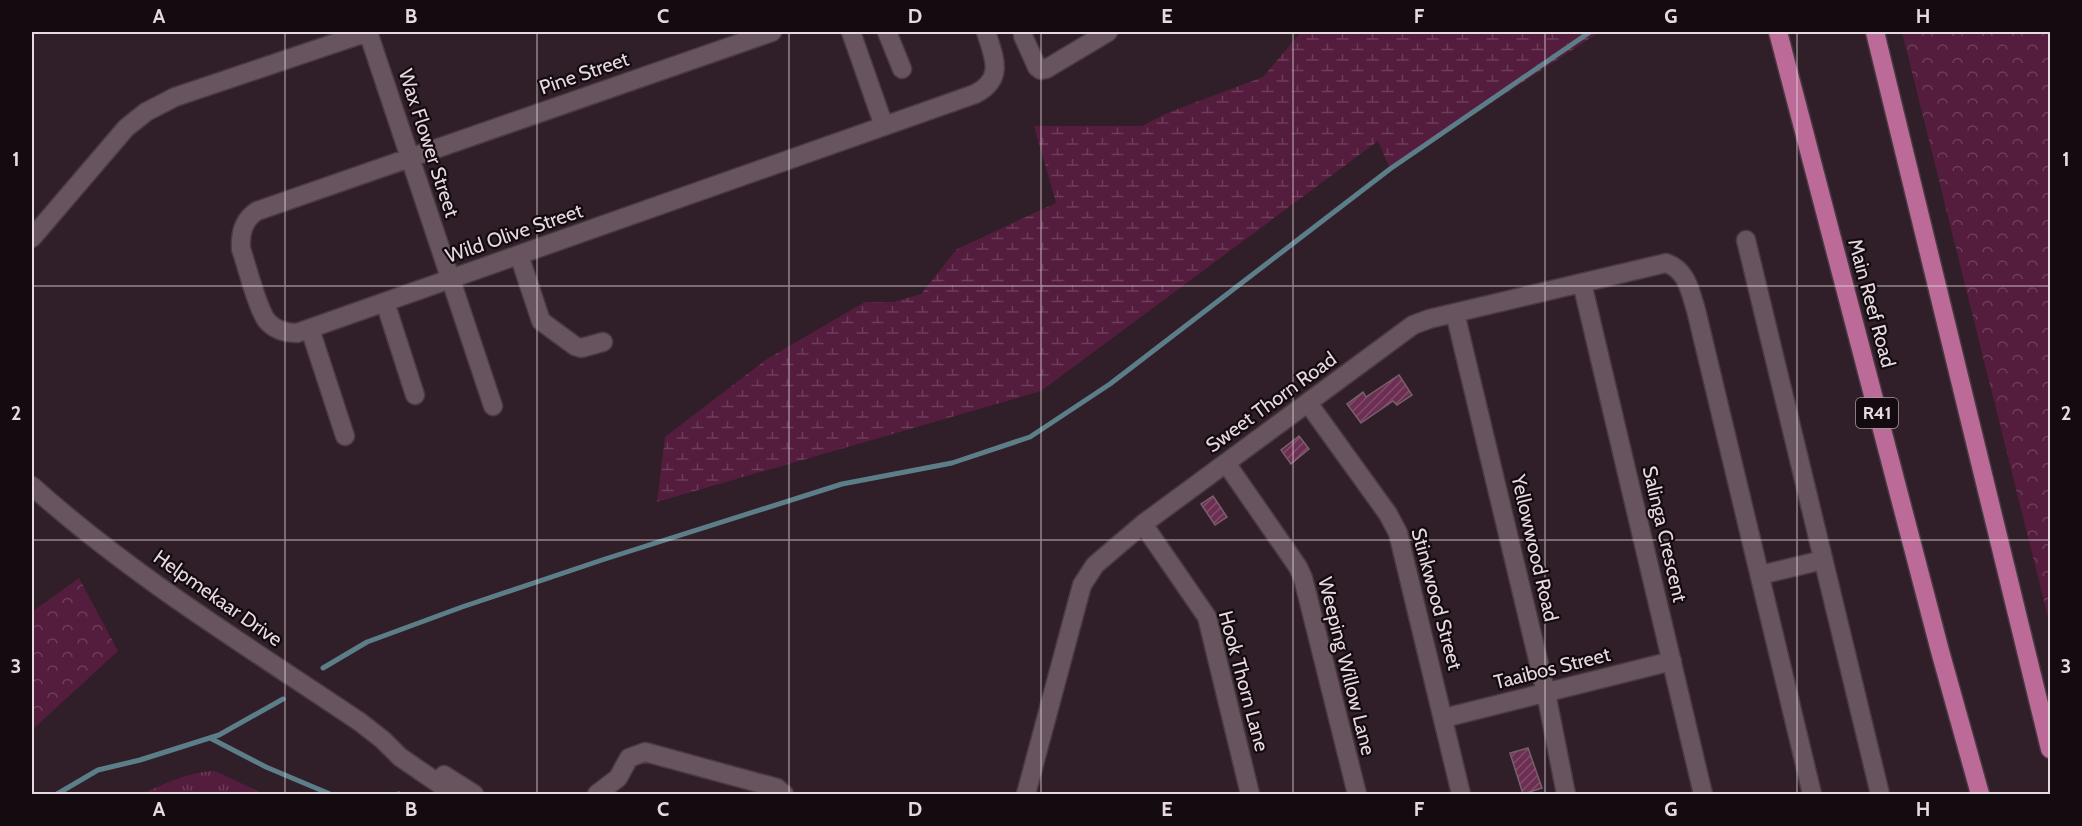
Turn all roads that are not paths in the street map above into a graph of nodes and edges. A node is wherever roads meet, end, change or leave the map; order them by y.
1 (368, 32) edge
2 (772, 32) edge
3 (851, 32) edge
4 (887, 32) edge
5 (986, 32) edge
6 (1108, 32) edge
7 (1778, 32) edge
8 (1875, 32) edge
9 (1023, 36) dead end
10 (902, 69) dead end
11 (884, 126) junction
12 (410, 158) junction
13 (32, 238) edge
14 (1746, 240) dead end
15 (519, 255) junction
16 (450, 279) junction
17 (1582, 283) junction
18 (385, 302) junction
19 (1455, 313) junction
20 (310, 329) junction
21 (603, 342) dead end
22 (415, 394) dead end
23 (1308, 403) junction
24 (493, 406) dead end
25 (345, 436) dead end
26 (1226, 463) junction
27 (32, 486) edge
28 (1143, 524) junction
29 (1823, 560) junction
30 (1760, 575) junction
31 (1672, 661) junction
32 (1546, 693) junction
33 (1444, 718) junction
34 (383, 740) junction
35 (2050, 749) edge
36 (620, 786) edge
37 (454, 795) edge
38 (474, 795) edge
39 (597, 795) edge
40 (784, 795) edge
41 (1026, 795) edge
42 (1250, 795) edge
43 (1356, 795) edge
44 (1461, 795) edge
45 (1566, 795) edge
46 (1703, 795) edge
47 (1812, 795) edge
48 (1880, 795) edge
49 (1980, 795) edge

1 - 12 street, Wax Flower Street
1 - 13 street
2 - 12 street, Pine Street
3 - 11 street
4 - 10 street
5 - 11 street, Wild Olive Street
6 - 9 street
7 - 49 main road, Main Reef Road / R41
8 - 35 main road
11 - 15 street, Wild Olive Street
12 - 16 street, Wax Flower Street
12 - 20 street, Wild Olive Street
14 - 29 street
15 - 16 street, Wild Olive Street
15 - 21 street
16 - 18 street, Wild Olive Street
16 - 24 street, Wax Flower Street
17 - 19 street, Sweet Thorn Road
17 - 30 street, Sweet Thorn Road
17 - 31 street, Salinga Crescent
18 - 20 street, Wild Olive Street
18 - 22 street
19 - 23 street, Sweet Thorn Road
19 - 32 street, Yellowwood Road
20 - 25 street
23 - 26 street, Sweet Thorn Road
23 - 33 street, Stinkwood Street
26 - 28 street, Sweet Thorn Road
26 - 43 street, Weeping Willow Lane
27 - 34 street, Helpmekaar Drive
28 - 41 street, Sweet Thorn Road
28 - 42 street, Hook Thorn Lane
29 - 30 street
29 - 48 street
30 - 47 street
31 - 32 street, Taaibos Street
31 - 46 street, Salinga Crescent
32 - 33 street, Taaibos Street
32 - 45 street, Yellowwood Road
33 - 44 street, Stinkwood Street
34 - 37 street, Helpmekaar Drive
34 - 38 street, Helpmekaar Drive
36 - 39 street
36 - 40 street

